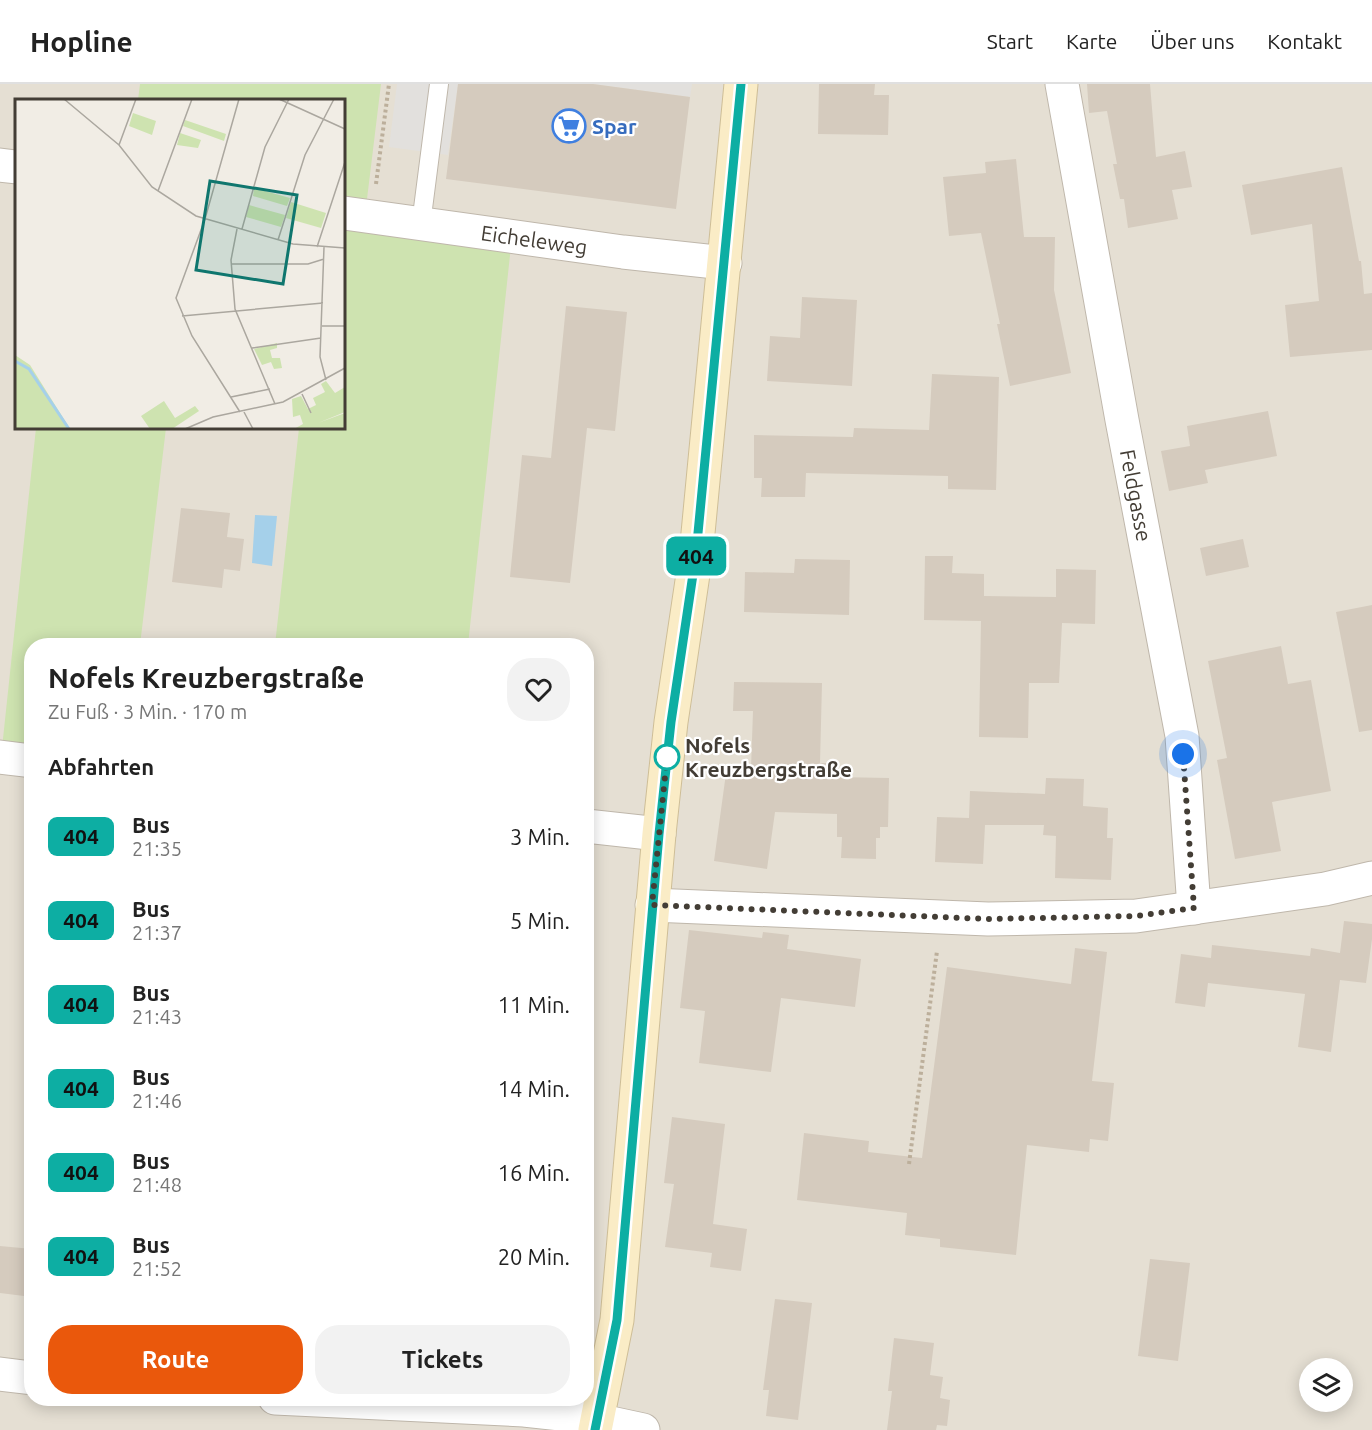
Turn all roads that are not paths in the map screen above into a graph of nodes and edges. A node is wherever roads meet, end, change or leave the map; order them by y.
1 (439, 84) edge
2 (741, 84) edge
3 (1062, 84) edge
4 (0, 165) edge
5 (15, 167) edge
6 (358, 215) edge
7 (421, 224) junction
8 (725, 264) junction
9 (0, 757) edge
10 (24, 760) edge
11 (594, 827) edge
12 (659, 834) junction
13 (1372, 878) edge
14 (652, 905) junction
15 (1194, 908) junction
16 (0, 1374) edge
17 (24, 1377) edge
18 (441, 1406) edge
19 (597, 1425) edge
20 (643, 1430) edge

1 - 7 lane
2 - 8 main road
3 - 15 street, Feldgasse
4 - 5 street
6 - 7 street, Eicheleweg
7 - 8 street, Eicheleweg
8 - 12 main road
9 - 10 street
11 - 12 street
12 - 14 main road
13 - 15 street
14 - 15 street
14 - 19 main road
16 - 17 street
18 - 19 street
19 - 20 street

